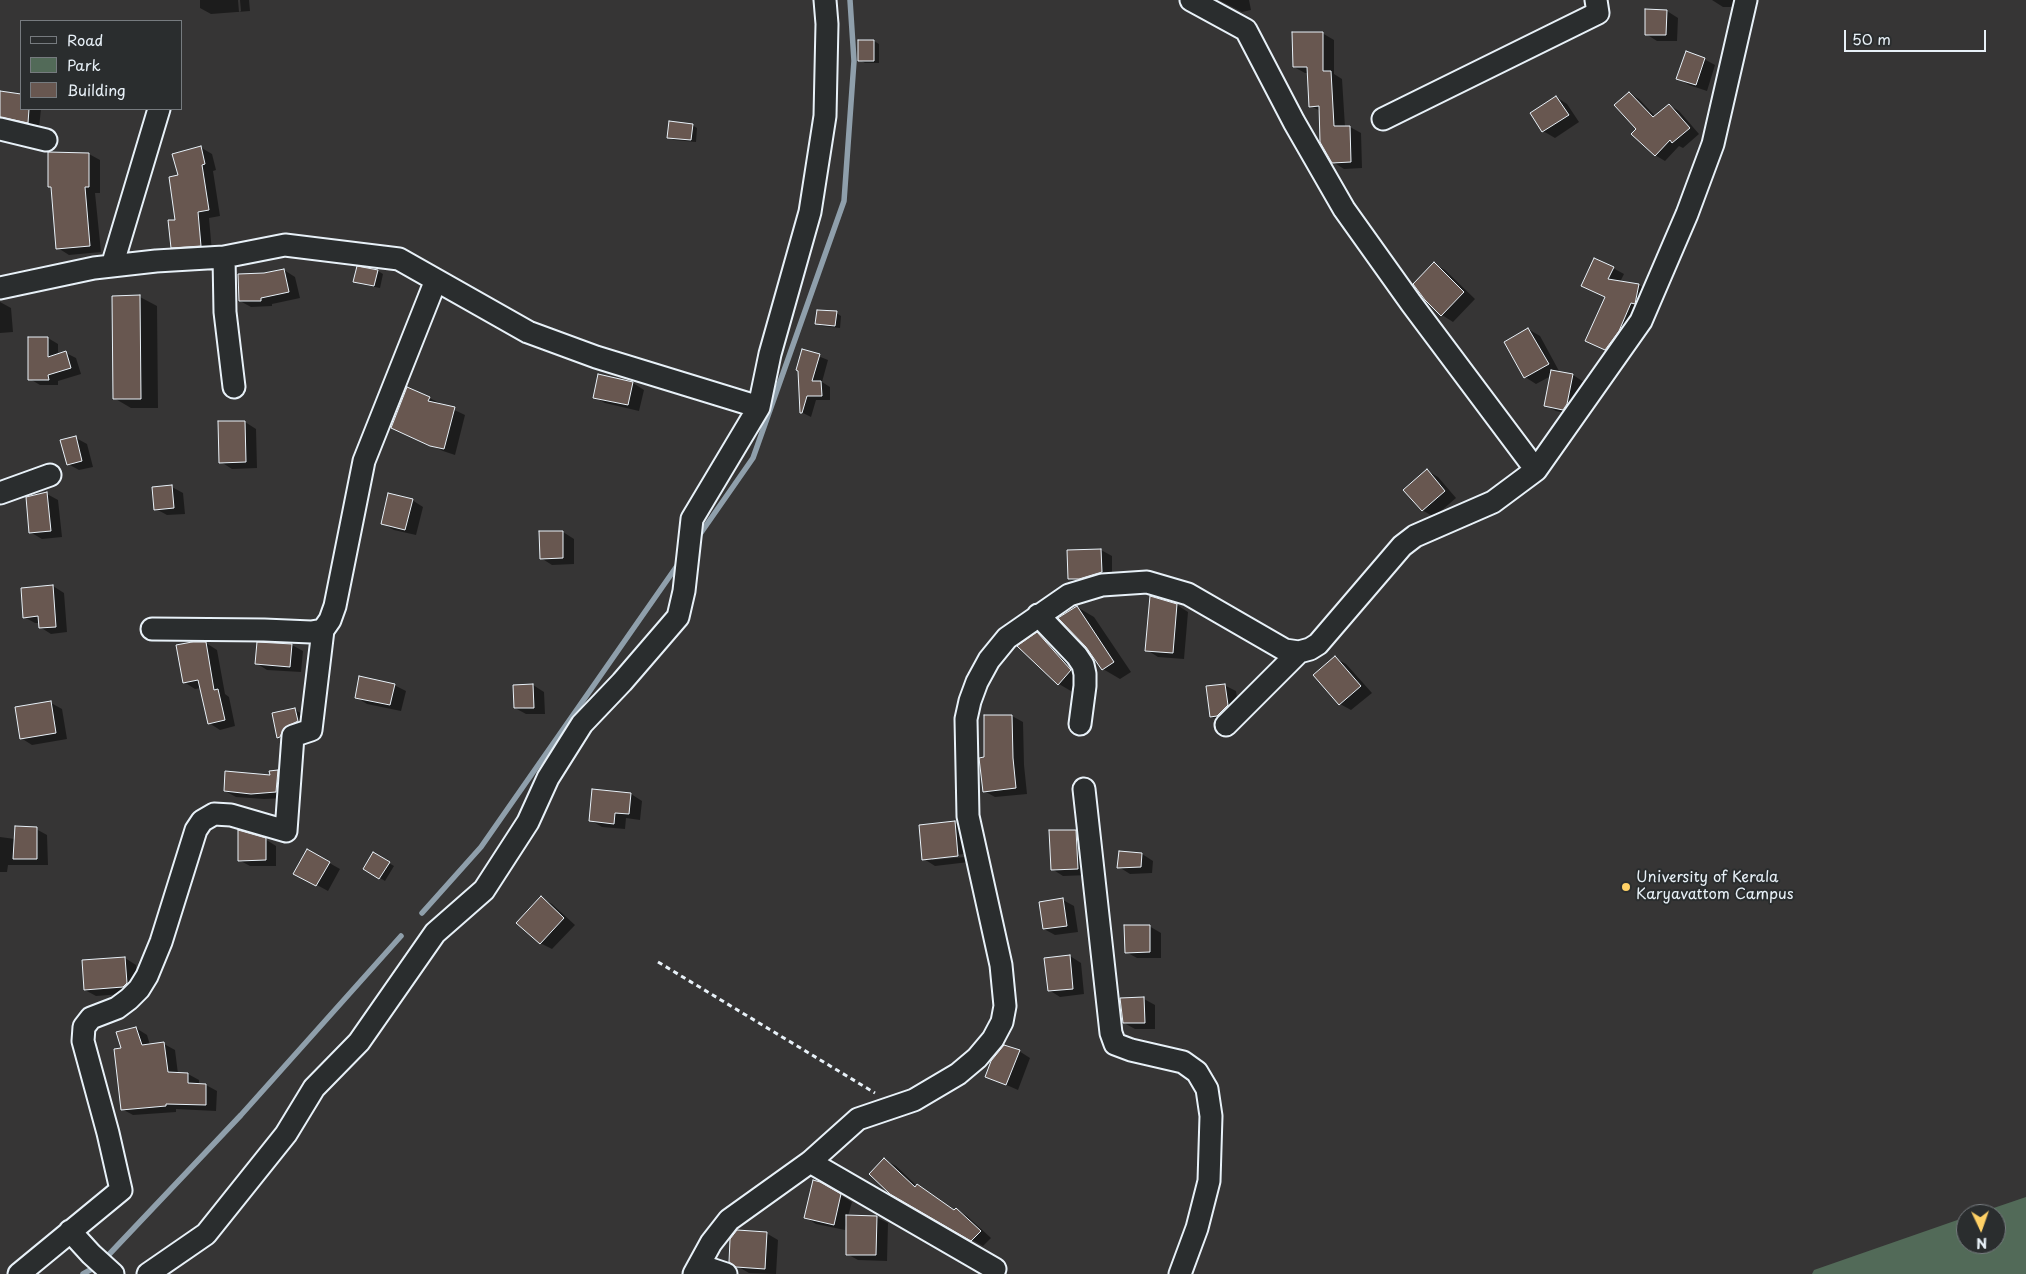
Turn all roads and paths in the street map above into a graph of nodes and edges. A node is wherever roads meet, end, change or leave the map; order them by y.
1 (825, 0) edge
2 (1191, 0) edge
3 (1596, 0) edge
4 (1746, 0) edge
5 (159, 110) edge
6 (1384, 119) dead end
7 (0, 130) edge
8 (46, 140) dead end
9 (224, 257) junction
10 (112, 266) junction
11 (436, 280) junction
12 (0, 288) edge
13 (234, 387) dead end
14 (759, 408) junction
15 (1536, 470) junction
16 (50, 475) dead end
17 (0, 493) edge
18 (1038, 615) junction
19 (152, 629) dead end
20 (323, 630) junction
21 (1299, 652) junction
22 (1080, 724) dead end
23 (1226, 725) dead end
24 (1084, 789) dead end
25 (658, 962) dead end
26 (897, 1106) junction
27 (810, 1162) junction
28 (70, 1231) junction
29 (995, 1269) dead end
30 (696, 1270) edge
31 (111, 1272) edge
32 (19, 1274) edge
33 (148, 1274) edge
34 (726, 1274) edge
35 (1180, 1274) edge

1 - 14 street
2 - 15 street
3 - 6 street
4 - 15 street
5 - 10 street
7 - 8 street
9 - 10 street
9 - 11 street
9 - 13 street
10 - 12 street
11 - 14 street
11 - 20 street
14 - 33 street
15 - 21 street
16 - 17 street
18 - 21 street
18 - 22 street
18 - 26 street
19 - 20 street
20 - 28 street
21 - 23 street
24 - 35 street
25 - 26 path
26 - 27 street
27 - 29 street
27 - 30 street
28 - 31 street
28 - 32 street
30 - 34 street

